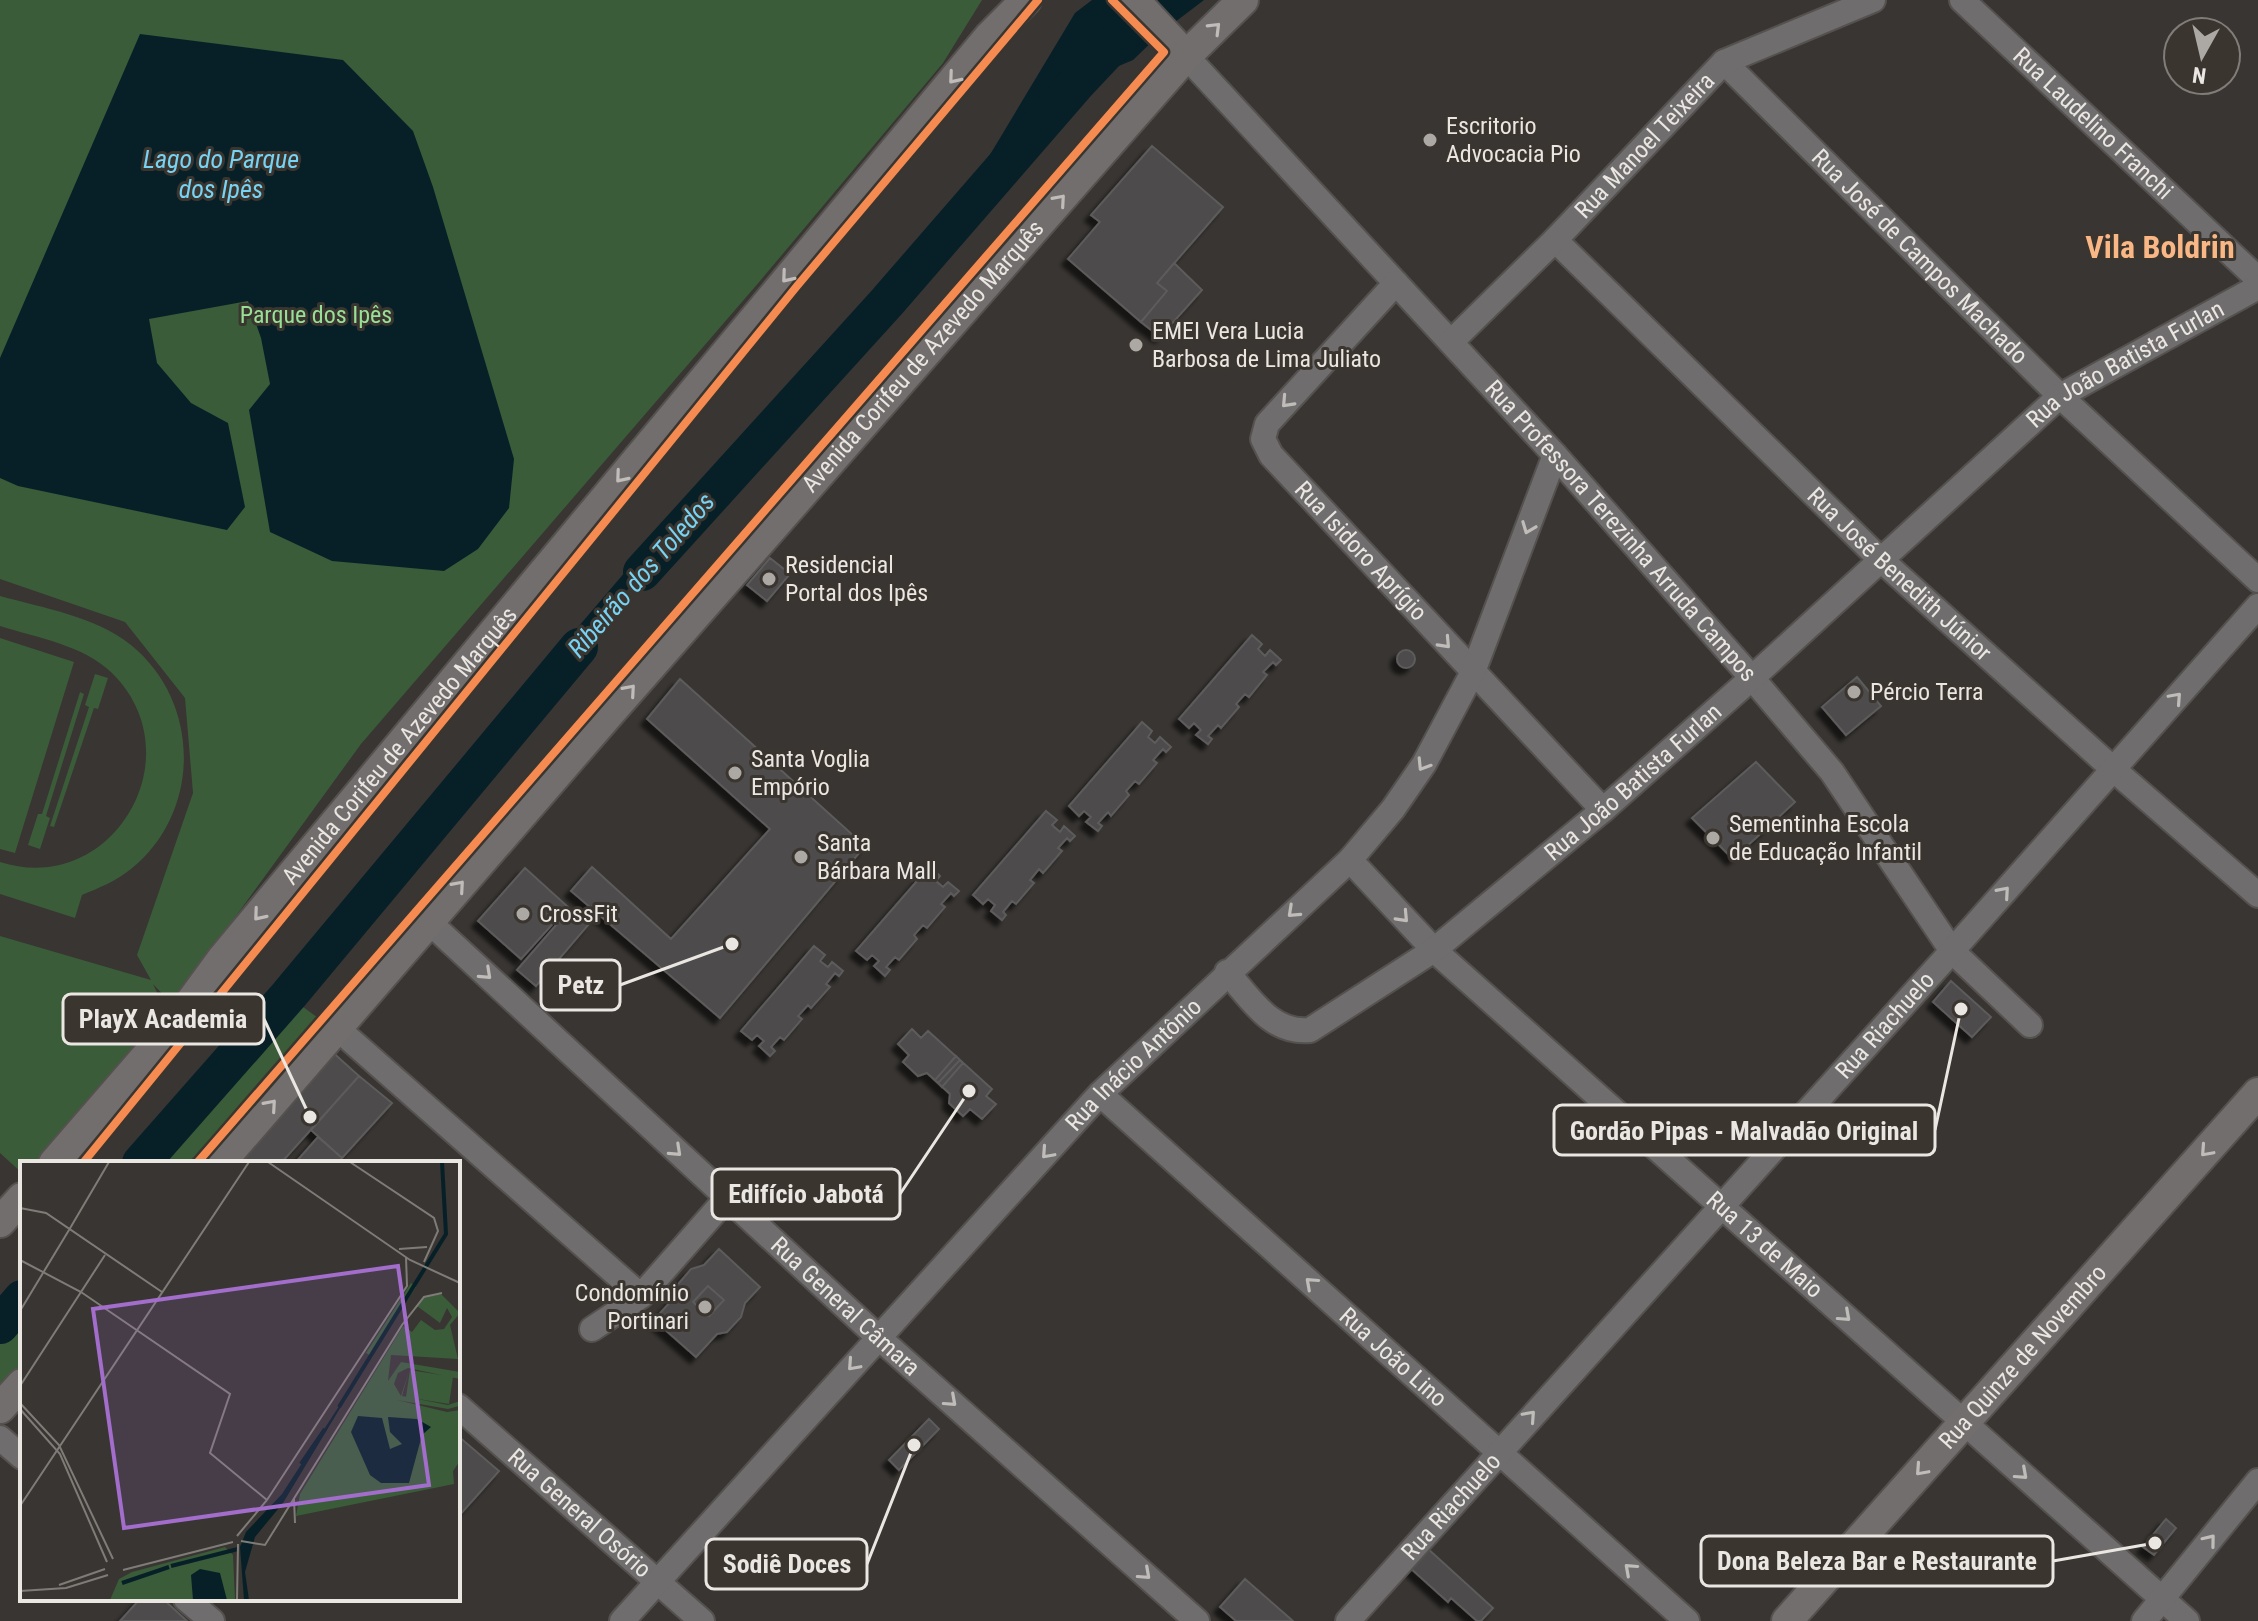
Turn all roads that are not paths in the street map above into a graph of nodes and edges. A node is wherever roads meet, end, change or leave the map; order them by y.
1 (1002, 0) edge
2 (1026, 0) edge
3 (1134, 0) edge
4 (1243, 0) edge
5 (1873, 0) edge
6 (1962, 0) edge
7 (989, 37) junction
8 (1178, 48) junction
9 (1724, 62) junction
10 (1555, 240) junction
11 (2258, 279) edge
12 (1396, 283) junction
13 (2258, 287) edge
14 (1451, 342) junction
15 (2060, 396) junction
16 (1555, 455) junction
17 (1880, 559) junction
18 (2258, 580) edge
19 (2258, 606) edge
20 (1473, 672) junction
21 (1752, 678) junction
22 (2113, 769) junction
23 (1603, 810) junction
24 (1350, 860) junction
25 (2258, 895) edge
26 (428, 921) junction
27 (1434, 950) junction
28 (1952, 951) junction
29 (1227, 972) junction
30 (2030, 1025) dead end
31 (338, 1029) junction
32 (2258, 1093) edge
33 (1100, 1094) junction
34 (56, 1161) edge
35 (222, 1161) edge
36 (727, 1198) junction
37 (20, 1200) edge
38 (1721, 1206) junction
39 (0, 1222) edge
40 (641, 1296) junction
41 (592, 1329) dead end
42 (878, 1337) junction
43 (20, 1386) edge
44 (0, 1408) edge
45 (460, 1408) edge
46 (1964, 1422) junction
47 (0, 1438) edge
48 (1500, 1451) junction
49 (20, 1455) edge
50 (2258, 1481) edge
51 (658, 1582) junction
52 (2162, 1599) junction
53 (188, 1601) edge
54 (212, 1621) edge
55 (622, 1621) edge
56 (702, 1621) edge
57 (1197, 1621) edge
58 (1348, 1621) edge
59 (1687, 1621) edge
60 (1787, 1621) edge
61 (2144, 1621) edge
62 (2187, 1621) edge

1 - 7 main road
2 - 7 main road, Avenida Corifeu de Azevedo Marquês
3 - 8 main road
8 -> 4 main road, Avenida Corifeu de Azevedo Marquês
5 - 9 street, Rua Manoel Teixeira
6 - 11 street, Rua Laudelino Franchi
7 -> 34 main road, Avenida Corifeu de Azevedo Marquês
8 - 12 street, Rua Professora Terezinha Arruda Campos
26 -> 8 main road, Avenida Corifeu de Azevedo Marquês
9 - 10 street, Rua Manoel Teixeira
9 - 15 street, Rua José de Campos Machado
10 - 14 street, Rua Manoel Teixeira
10 - 17 street, Rua José Benedith Júnior
12 - 14 street, Rua Professora Terezinha Arruda Campos
12 -> 20 street, Rua Isidoro Aprígio
13 - 15 street, Rua João Batista Furlan
14 - 16 street, Rua Professora Terezinha Arruda Campos
15 - 17 street, Rua João Batista Furlan
15 - 18 street, Rua José de Campos Machado
16 -> 20 street, Rua Inácio Antônio
16 - 21 street, Rua Professora Terezinha Arruda Campos
17 - 21 street, Rua João Batista Furlan
17 - 22 street, Rua José Benedith Júnior
22 -> 19 street, Rua Riachuelo
20 - 23 street, Rua Isidoro Aprígio
20 -> 24 street, Rua Inácio Antônio
21 - 23 street, Rua João Batista Furlan
21 - 28 street, Rua Professora Terezinha Arruda Campos
22 - 25 street, Rua José Benedith Júnior
28 -> 22 street, Rua Riachuelo
23 - 27 street, Rua João Batista Furlan
24 -> 27 street, Rua 13 de Maio
24 -> 29 street, Rua Inácio Antônio
26 - 31 main road, Avenida Corifeu de Azevedo Marquês
26 -> 36 street, Rua General Câmara
27 - 29 street, Rua João Batista Furlan
27 - 38 street, Rua 13 de Maio
28 - 30 street, Rua Professora Terezinha Arruda Campos
28 - 38 street, Rua Riachuelo
29 - 33 street, Rua Inácio Antônio
35 -> 31 main road, Avenida Corifeu de Azevedo Marquês
31 - 40 street
32 -> 46 main road, Rua Quinze de Novembro
33 -> 42 street, Rua Inácio Antônio
48 -> 33 street, Rua João Lino
36 - 40 street
36 - 42 street, Rua General Câmara
37 - 39 main road
38 -> 46 street, Rua 13 de Maio
48 -> 38 street, Rua Riachuelo
40 - 41 street
42 -> 51 street, Rua Inácio Antônio
42 -> 57 street, Rua General Câmara
43 - 44 main road
45 - 51 street, Rua General Osório
46 -> 52 street, Rua 13 de Maio
46 -> 60 main road, Rua Quinze de Novembro
47 - 49 street
48 - 58 street, Rua Riachuelo
59 -> 48 street, Rua João Lino
52 -> 50 street
51 - 55 street, Rua Inácio Antônio
51 - 56 street, Rua General Osório
52 - 61 street
52 - 62 street, Rua 13 de Maio
53 - 54 street

